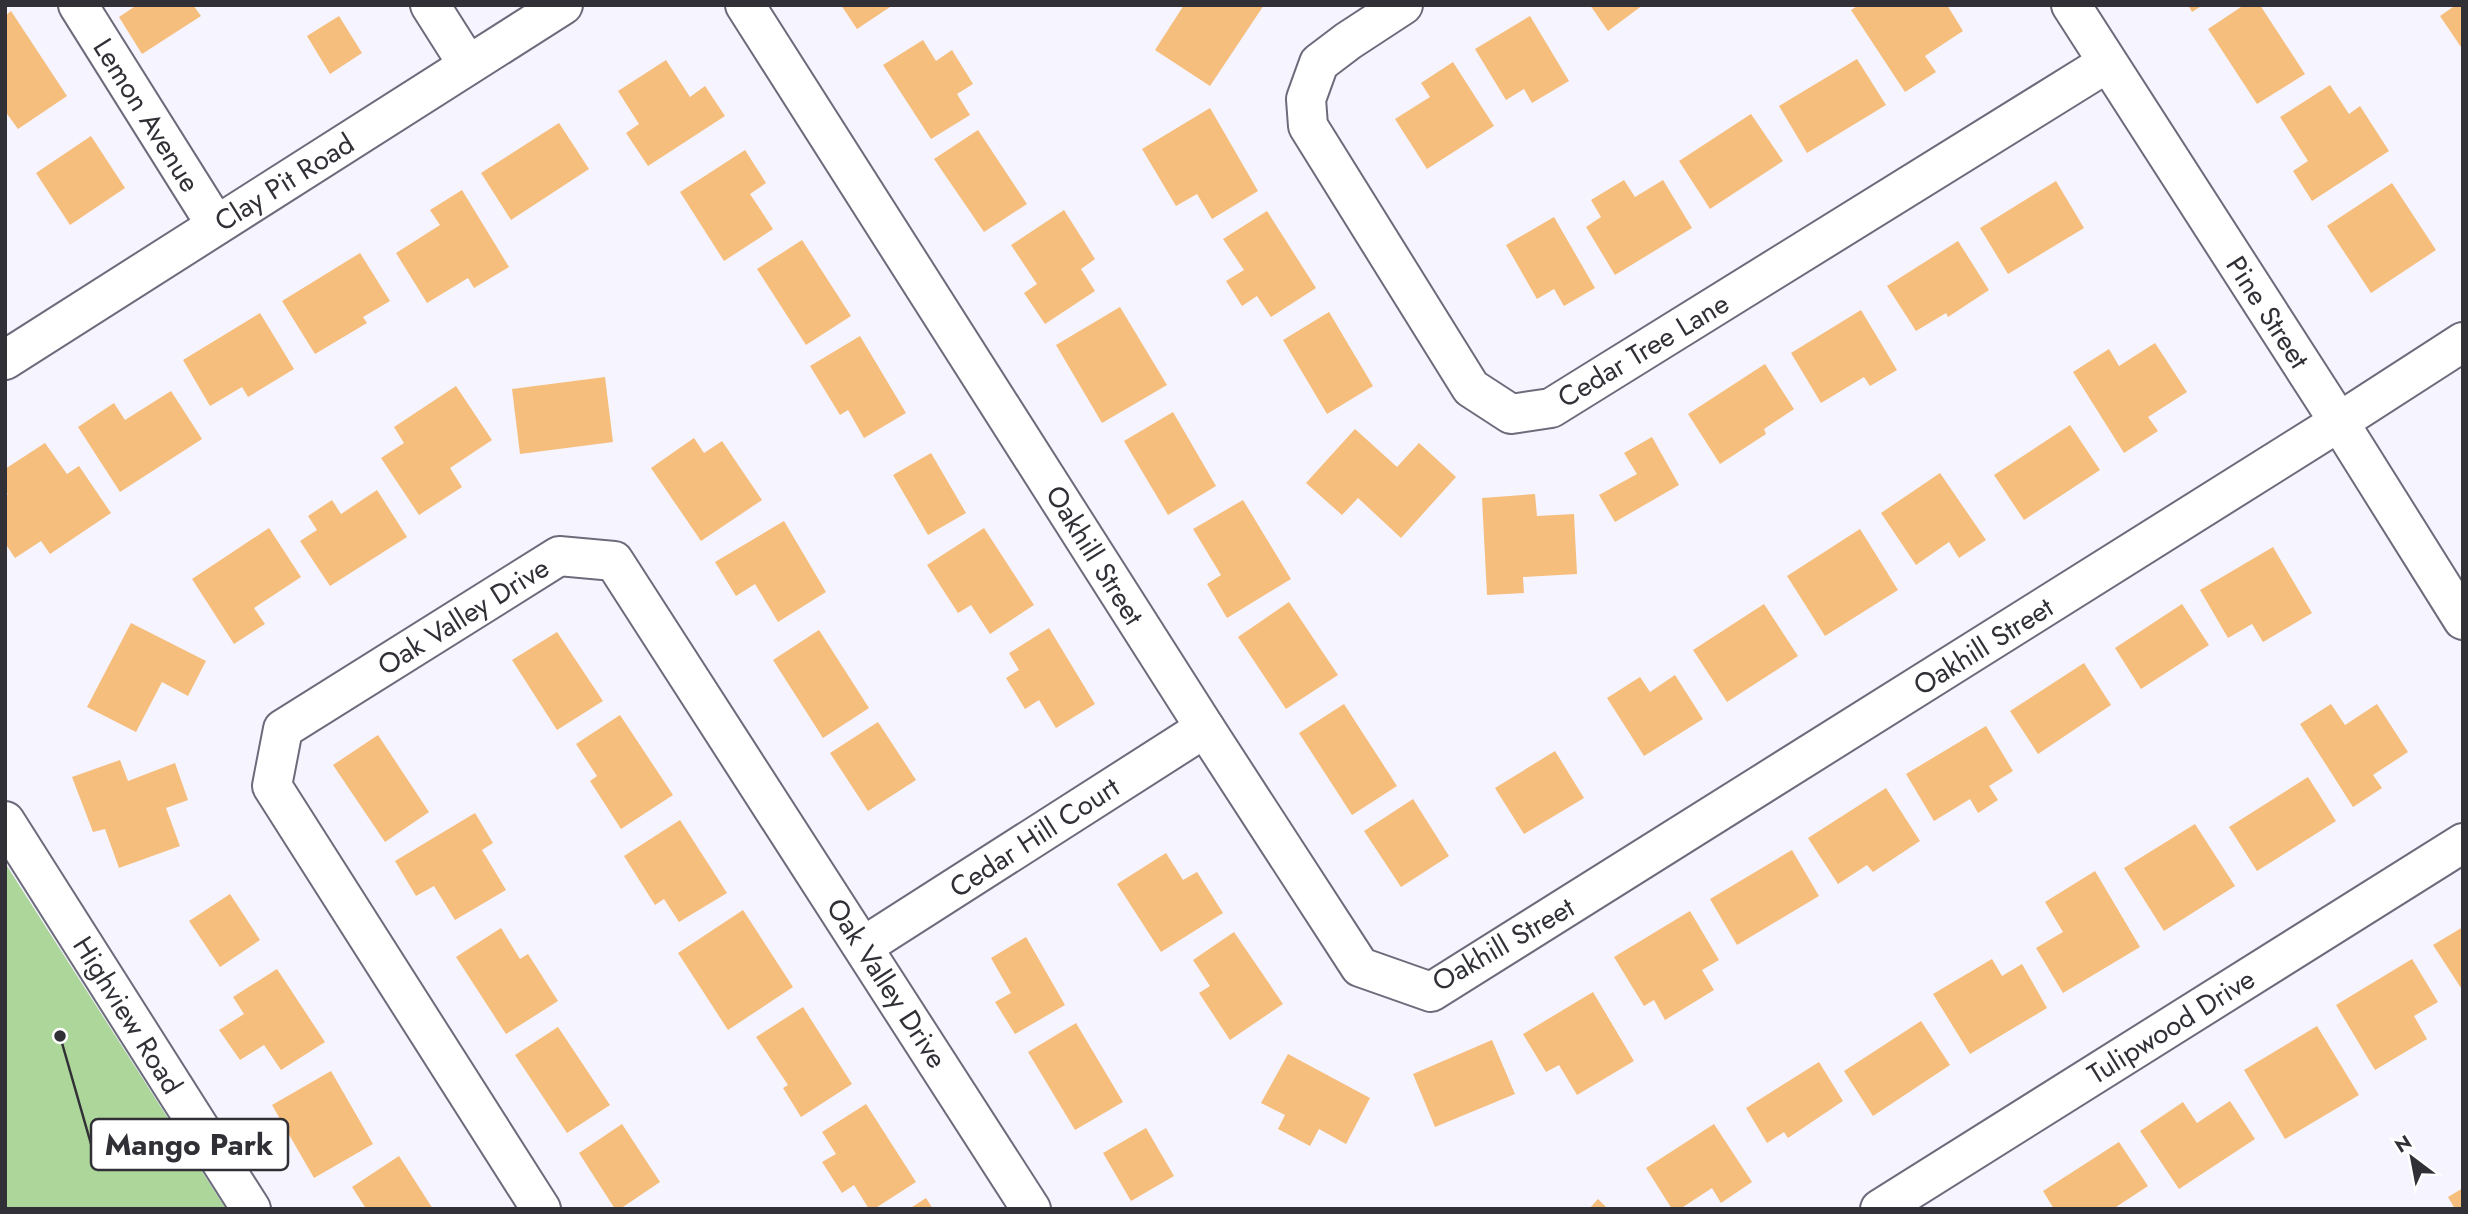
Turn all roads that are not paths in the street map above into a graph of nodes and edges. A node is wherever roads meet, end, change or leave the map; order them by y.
1 (78, 5) edge
2 (430, 5) edge
3 (563, 5) edge
4 (745, 5) edge
5 (1403, 5) edge
6 (2071, 5) edge
7 (2107, 64) junction
8 (468, 65) junction
9 (216, 225) junction
10 (2463, 342) edge
11 (5, 360) edge
12 (2339, 422) junction
13 (2463, 620) edge
14 (1205, 728) junction
15 (5, 821) edge
16 (2463, 843) edge
17 (864, 946) junction
18 (251, 1209) edge
19 (541, 1209) edge
20 (1031, 1209) edge
21 (1880, 1209) edge

1 - 9 street, Lemon Avenue
2 - 8 street
3 - 8 street, Clay Pit Road
4 - 14 street, Oakhill Street
5 - 7 street, Cedar Tree Lane
6 - 7 street, Pine Street
7 - 12 street, Pine Street
8 - 9 street, Clay Pit Road
9 - 11 street, Clay Pit Road
10 - 12 street, Oakhill Street
12 - 13 street, Pine Street
12 - 14 street, Oakhill Street
14 - 17 street, Cedar Hill Court
15 - 18 street, Highview Road
16 - 21 street, Tulipwood Drive
17 - 19 street, Oak Valley Drive
17 - 20 street, Oak Valley Drive

